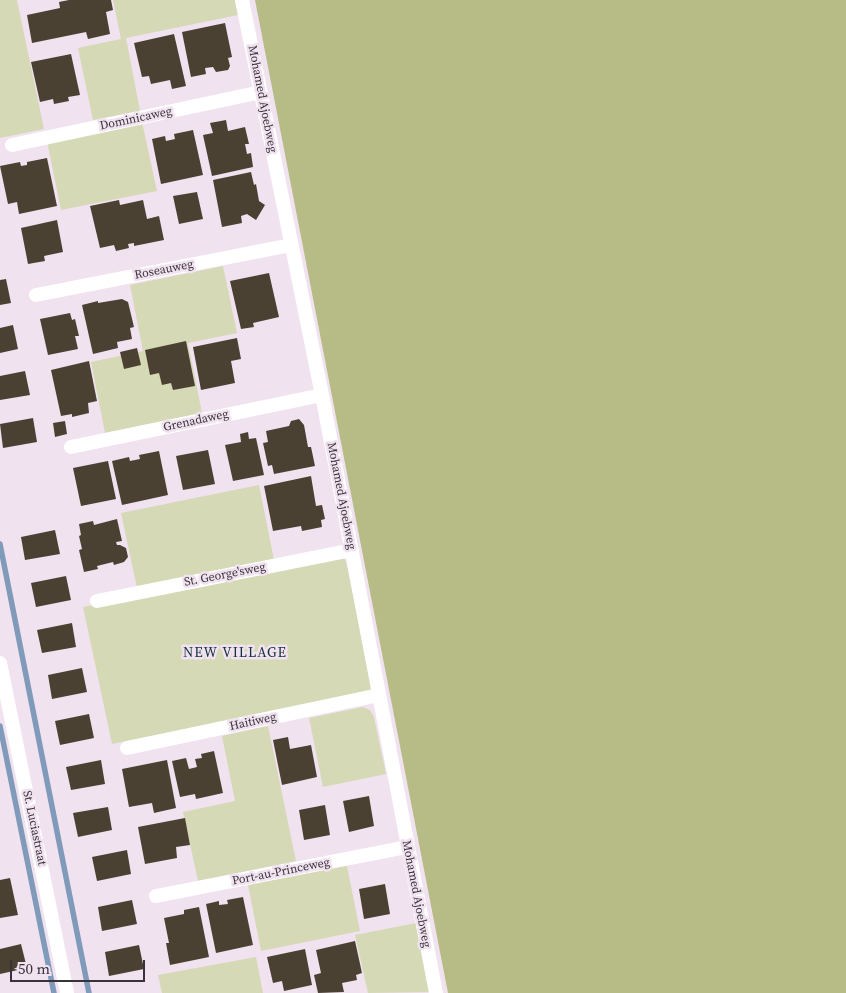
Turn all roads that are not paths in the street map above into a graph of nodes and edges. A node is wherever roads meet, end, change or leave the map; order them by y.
1 (242, 0) edge
2 (261, 92) junction
3 (12, 145) dead end
4 (291, 244) junction
5 (36, 295) dead end
6 (322, 396) junction
7 (71, 447) dead end
8 (352, 550) junction
9 (98, 601) dead end
10 (0, 663) edge
11 (379, 696) junction
12 (126, 748) dead end
13 (407, 847) junction
14 (156, 896) dead end
15 (67, 993) edge
16 (436, 993) edge

1 - 2 street, Mohamed Ajoebweg
2 - 3 street, Dominicaweg
2 - 4 street, Mohamed Ajoebweg
4 - 5 street, Roseauweg
4 - 6 street, Mohamed Ajoebweg
6 - 7 street, Grenadaweg
6 - 8 street, Mohamed Ajoebweg
8 - 9 street, St. George'sweg
8 - 11 street, Mohamed Ajoebweg
10 - 15 street, St. Luciastraat
11 - 12 street, Haitiweg
11 - 13 street, Mohamed Ajoebweg
13 - 14 street, Port-au-Princeweg
13 - 16 street, Mohamed Ajoebweg

